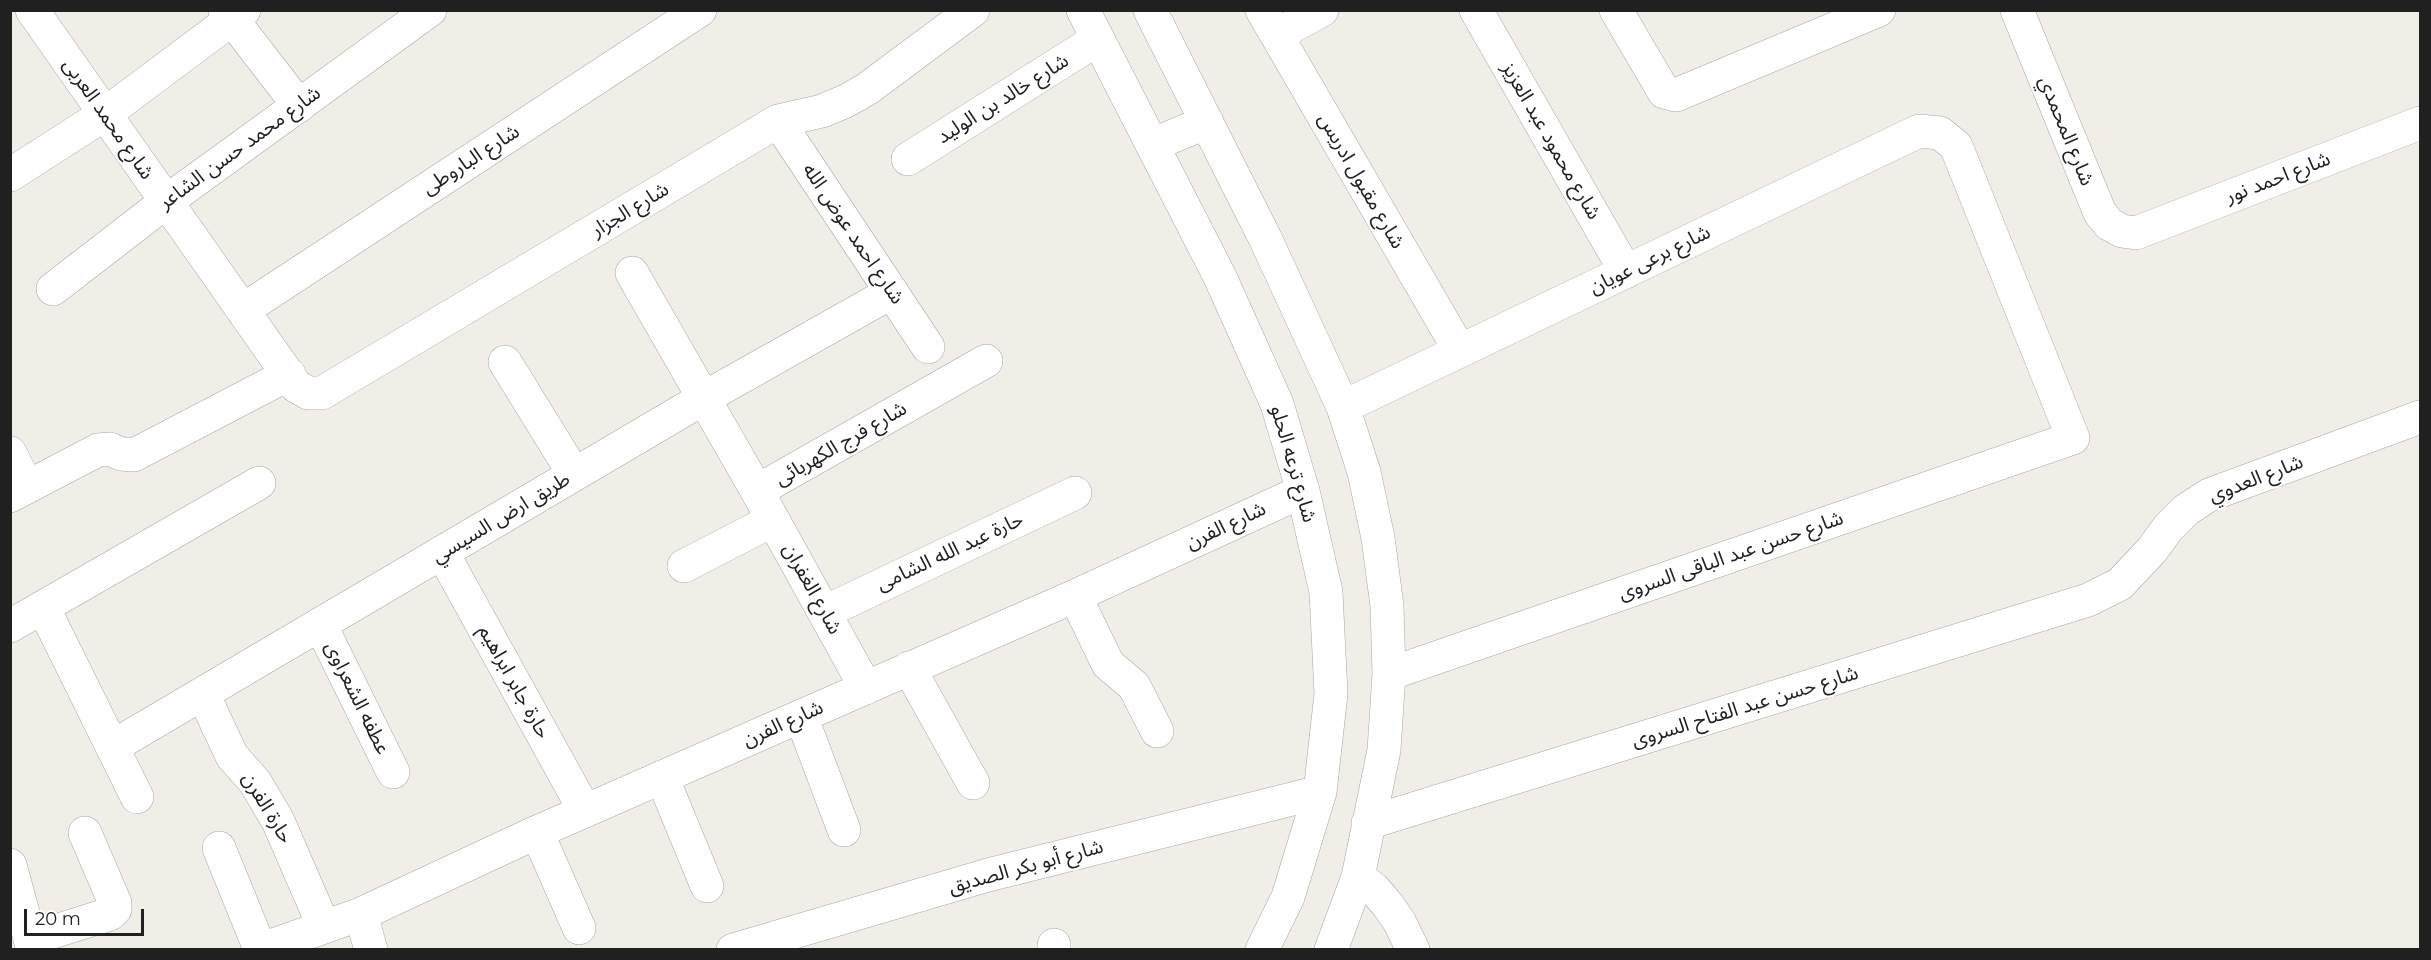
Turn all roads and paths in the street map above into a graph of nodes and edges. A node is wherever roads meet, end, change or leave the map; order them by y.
1 (30, 10) edge
2 (700, 10) edge
3 (973, 10) edge
4 (1083, 10) edge
5 (1150, 10) edge
6 (1322, 10) edge
7 (1476, 10) edge
8 (1616, 10) edge
9 (1879, 10) edge
10 (2017, 10) edge
11 (426, 11) edge
12 (234, 14) edge
13 (1269, 23) edge
14 (10, 25) edge
15 (1098, 39) junction
16 (299, 106) junction
17 (105, 114) junction
18 (778, 121) junction
19 (1207, 122) junction
20 (2421, 123) edge
21 (1152, 145) junction
22 (909, 159) dead end
23 (10, 175) edge
24 (167, 201) junction
25 (2136, 233) joint
26 (1626, 272) junction
27 (632, 273) dead end
28 (52, 289) dead end
29 (892, 292) junction
30 (243, 310) junction
31 (928, 347) dead end
32 (1460, 351) junction
33 (986, 361) dead end
34 (505, 362) dead end
35 (289, 374) junction
36 (704, 398) junction
37 (1343, 407) junction
38 (2421, 417) edge
39 (2073, 438) joint
40 (10, 453) edge
41 (574, 474) junction
42 (259, 483) dead end
43 (757, 491) junction
44 (1303, 491) junction
45 (19, 492) edge
46 (1076, 493) dead end
47 (772, 520) junction
48 (442, 552) junction
49 (684, 566) dead end
50 (2120, 584) joint
51 (1075, 596) junction
52 (43, 607) junction
53 (825, 612) junction
54 (320, 624) junction
55 (10, 626) edge
56 (909, 668) junction
57 (1389, 674) junction
58 (866, 688) junction
59 (203, 694) junction
60 (801, 716) junction
61 (1157, 731) dead end
62 (112, 747) junction
63 (393, 772) dead end
64 (662, 777) junction
65 (973, 783) dead end
66 (1320, 792) junction
67 (137, 797) dead end
68 (585, 811) junction
69 (1368, 823) junction
70 (844, 830) dead end
71 (537, 832) junction
72 (85, 833) dead end
73 (219, 848) dead end
74 (11, 866) edge
75 (1358, 877) junction
76 (707, 886) dead end
77 (361, 914) junction
78 (324, 927) junction
79 (579, 928) dead end
80 (32, 944) edge
81 (259, 949) edge
82 (371, 950) edge
83 (733, 950) edge
84 (1262, 950) edge
85 (1331, 950) edge
86 (1413, 950) edge

1 - 14 street
1 - 17 street, شارع محمد العربى
2 - 30 street, شارع الباروطى
3 - 18 street, شارع الجزار
4 - 15 street, شارع ترعه الحلو
5 - 19 street
6 - 13 street
7 - 26 street, شارع محمود عبد العزيز
8 - 9 street
10 - 25 street, شارع المحمدي
11 - 16 street, شارع محمد حسن الشاعر
12 - 16 street
12 - 17 street
13 - 32 street, شارع مقبول ادريس
15 - 21 street, شارع ترعه الحلو
15 - 22 street, شارع خالد بن الوليد
16 - 24 street, شارع محمد حسن الشاعر
17 - 23 street
17 - 24 street, شارع محمد العربى
18 - 29 street, شارع احمد عوض الله
18 - 35 street, شارع الجزار
19 - 21 street
19 - 37 street
20 - 25 street, شارع احمد نور
21 - 44 street, شارع ترعه الحلو
24 - 28 street, شارع محمد حسن الشاعر
24 - 30 street, شارع محمد العربى
26 - 32 street, شارع برعى عويان
26 - 39 street, شارع برعى عويان
27 - 36 street, شارع فرج الكهربائى
29 - 31 street, شارع احمد عوض الله
29 - 36 street, طريق ارض السيسي
30 - 35 street, شارع محمد العربى
32 - 37 street, شارع برعى عويان
33 - 43 street, شارع فرج الكهربائى
34 - 41 street
35 - 45 street
36 - 41 street, طريق ارض السيسي
36 - 43 street, شارع فرج الكهربائى
37 - 57 street
38 - 50 street, شارع العدوي
39 - 57 street, شارع حسن عبد الباقى السروى
40 - 45 street
41 - 48 street, طريق ارض السيسي
42 - 52 street
43 - 47 street, شارع الغفران
44 - 51 street, شارع الفرن
44 - 66 street, شارع ترعه الحلو
46 - 53 street, حارة عبد الله الشامى
47 - 49 street
47 - 53 street, شارع الغفران
48 - 54 street, طريق ارض السيسي
48 - 68 street, حارة جابر ابراهيم
50 - 69 street, شارع حسن عبد الفتاح السروى
51 - 56 street, شارع الفرن
51 - 61 street
52 - 55 street
52 - 62 street
53 - 58 street, شارع الغفران
54 - 59 street, طريق ارض السيسي
54 - 63 street, عطفه الشعراوى
56 - 58 street, شارع الفرن
56 - 65 street
57 - 69 street
58 - 60 street, شارع الفرن
59 - 62 street, طريق ارض السيسي
59 - 78 street, حارة الفرن
60 - 64 street, شارع الفرن
60 - 70 street
62 - 67 street
64 - 68 street, شارع الفرن
64 - 76 street
66 - 83 street, شارع أبو بكر الصديق
66 - 84 street, شارع ترعه الحلو
68 - 71 street, شارع الفرن
69 - 75 street
71 - 77 street, شارع الفرن
71 - 79 street
72 - 80 street
73 - 81 street
74 - 80 street
75 - 85 street
75 - 86 street
77 - 78 street, شارع الفرن
77 - 82 street
78 - 81 street, شارع الفرن

